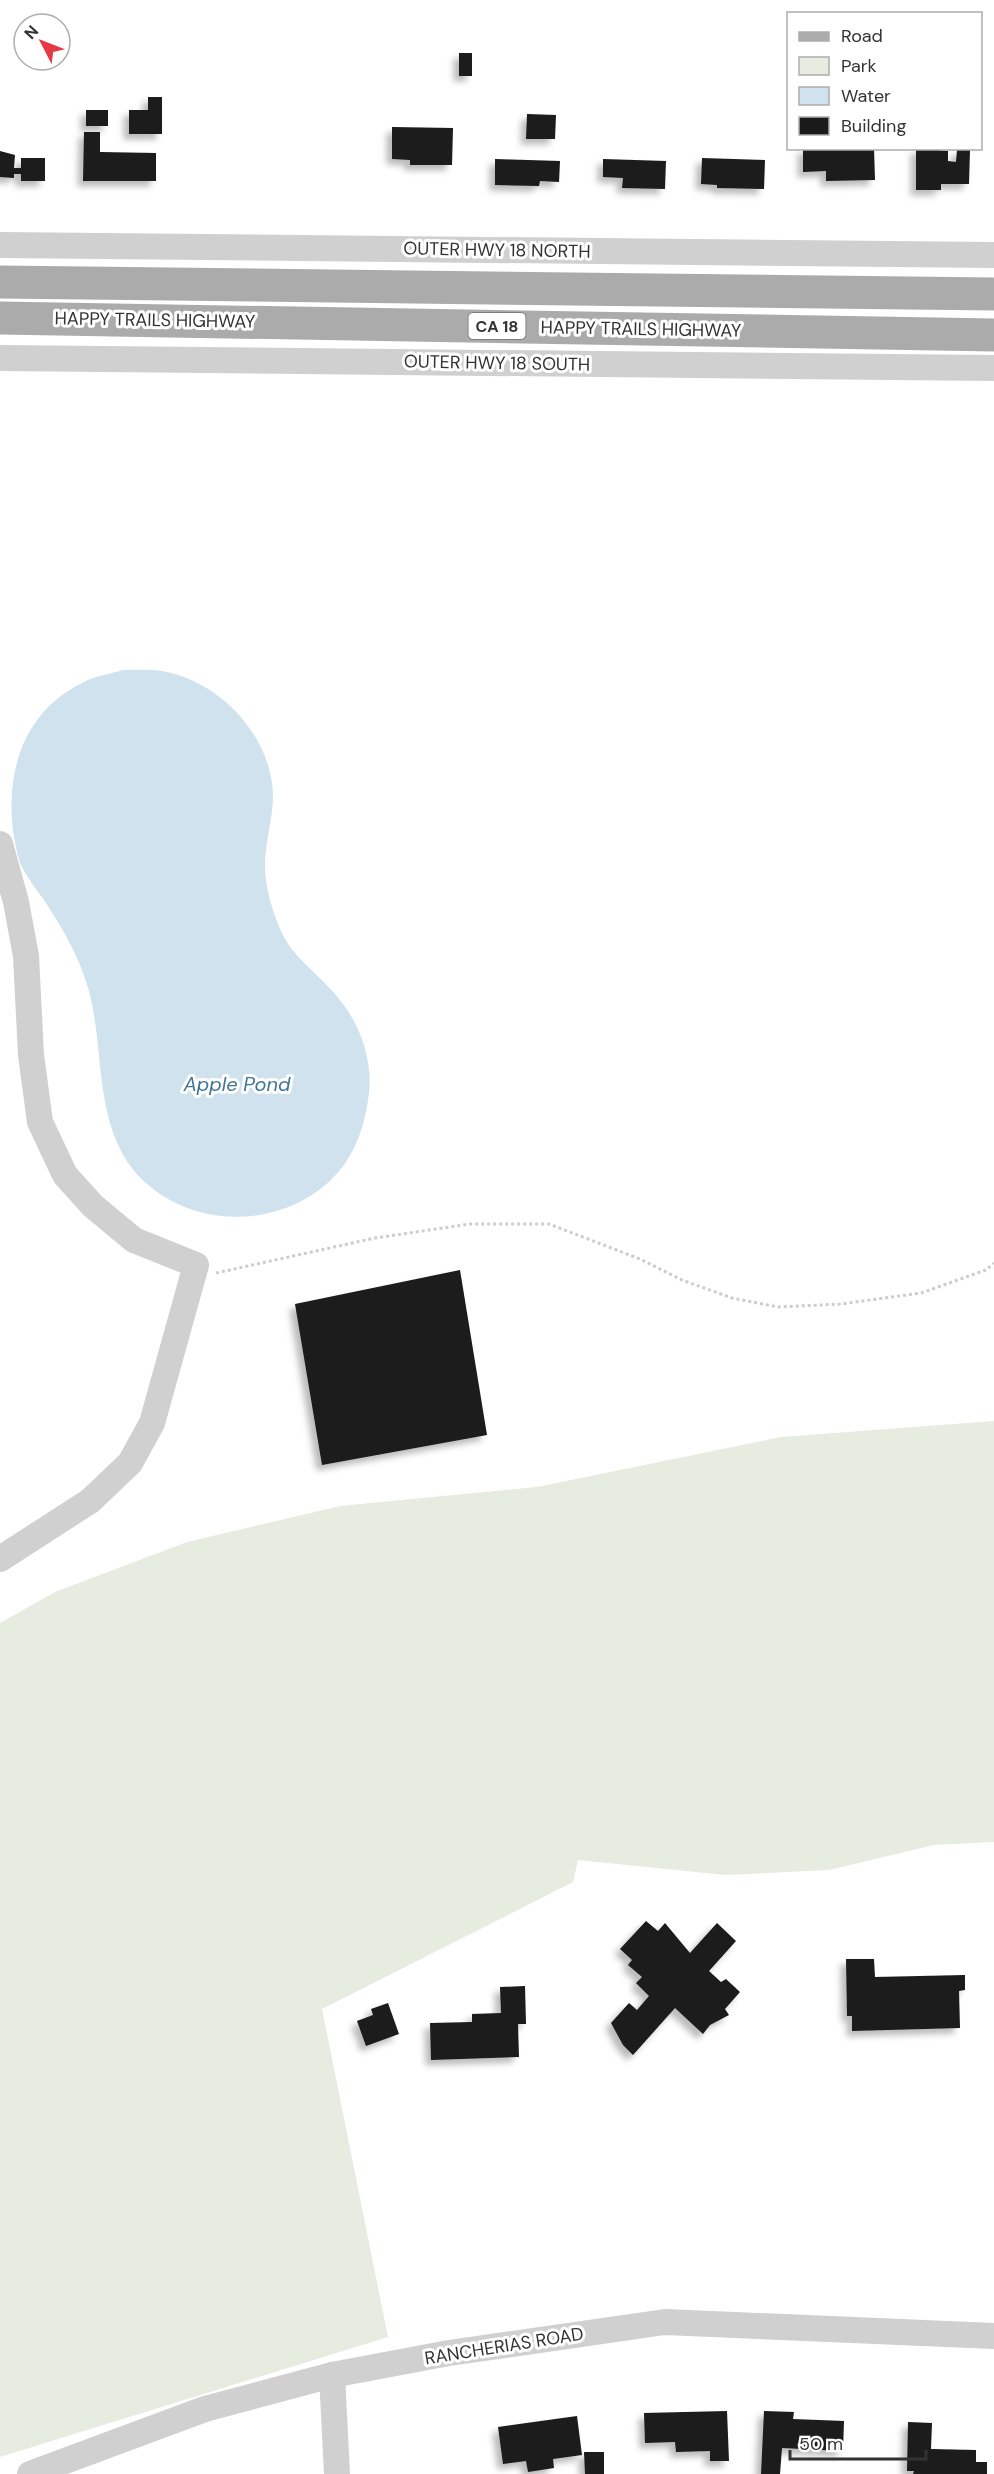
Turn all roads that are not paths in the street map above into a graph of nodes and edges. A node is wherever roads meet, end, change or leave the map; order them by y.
1 (0, 245) edge
2 (994, 255) edge
3 (0, 282) edge
4 (994, 294) edge
5 (0, 318) edge
6 (994, 335) edge
7 (0, 358) edge
8 (994, 368) edge
9 (0, 844) edge
10 (0, 1559) edge
11 (994, 2336) edge
12 (332, 2375) junction
13 (30, 2474) edge
14 (337, 2474) edge

1 - 2 street, OUTER HWY 18 NORTH
3 - 4 main road, HAPPY TRAILS HIGHWAY / CA 18
5 - 6 main road, HAPPY TRAILS HIGHWAY / CA 18
7 - 8 street, OUTER HWY 18 SOUTH
9 - 10 street
11 - 12 street, RANCHERIAS ROAD
12 - 13 street, RANCHERIAS ROAD
12 - 14 street

